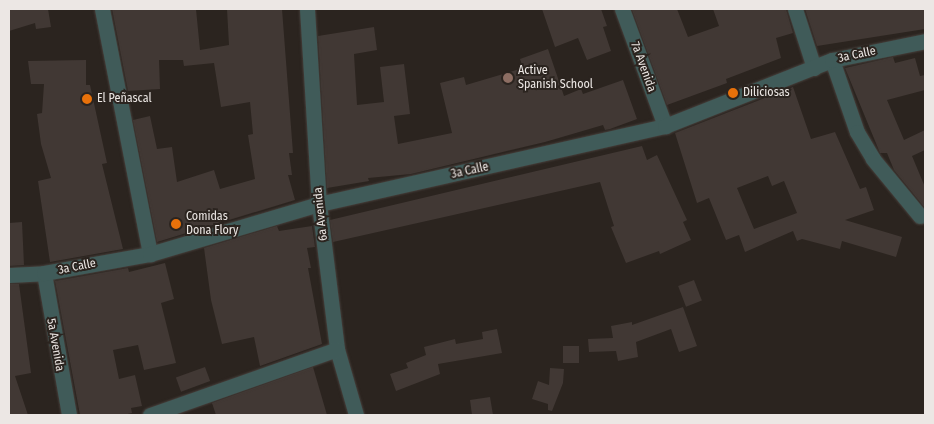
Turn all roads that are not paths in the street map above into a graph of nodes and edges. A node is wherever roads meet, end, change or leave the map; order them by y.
1 (102, 9) edge
2 (307, 9) edge
3 (622, 9) edge
4 (795, 9) edge
5 (925, 41) edge
6 (832, 60) junction
7 (814, 68) junction
8 (665, 126) junction
9 (319, 204) junction
10 (920, 216) dead end
11 (150, 254) junction
12 (44, 273) junction
13 (9, 275) edge
14 (337, 349) junction
15 (69, 415) edge
16 (150, 415) edge
17 (356, 415) edge

1 - 11 street
2 - 9 street, 6a Avenida
3 - 8 street, 7a Avenida
4 - 7 street
5 - 6 street, 3a Calle
6 - 7 street, 3a Calle
6 - 10 street
7 - 8 street, 3a Calle
8 - 9 street, 3a Calle
9 - 11 street, 3a Calle
9 - 14 street, 6a Avenida
11 - 12 street, 3a Calle
12 - 13 street, 3a Calle
12 - 15 street, 5a Avenida
14 - 16 street
14 - 17 street, 6a Avenida

